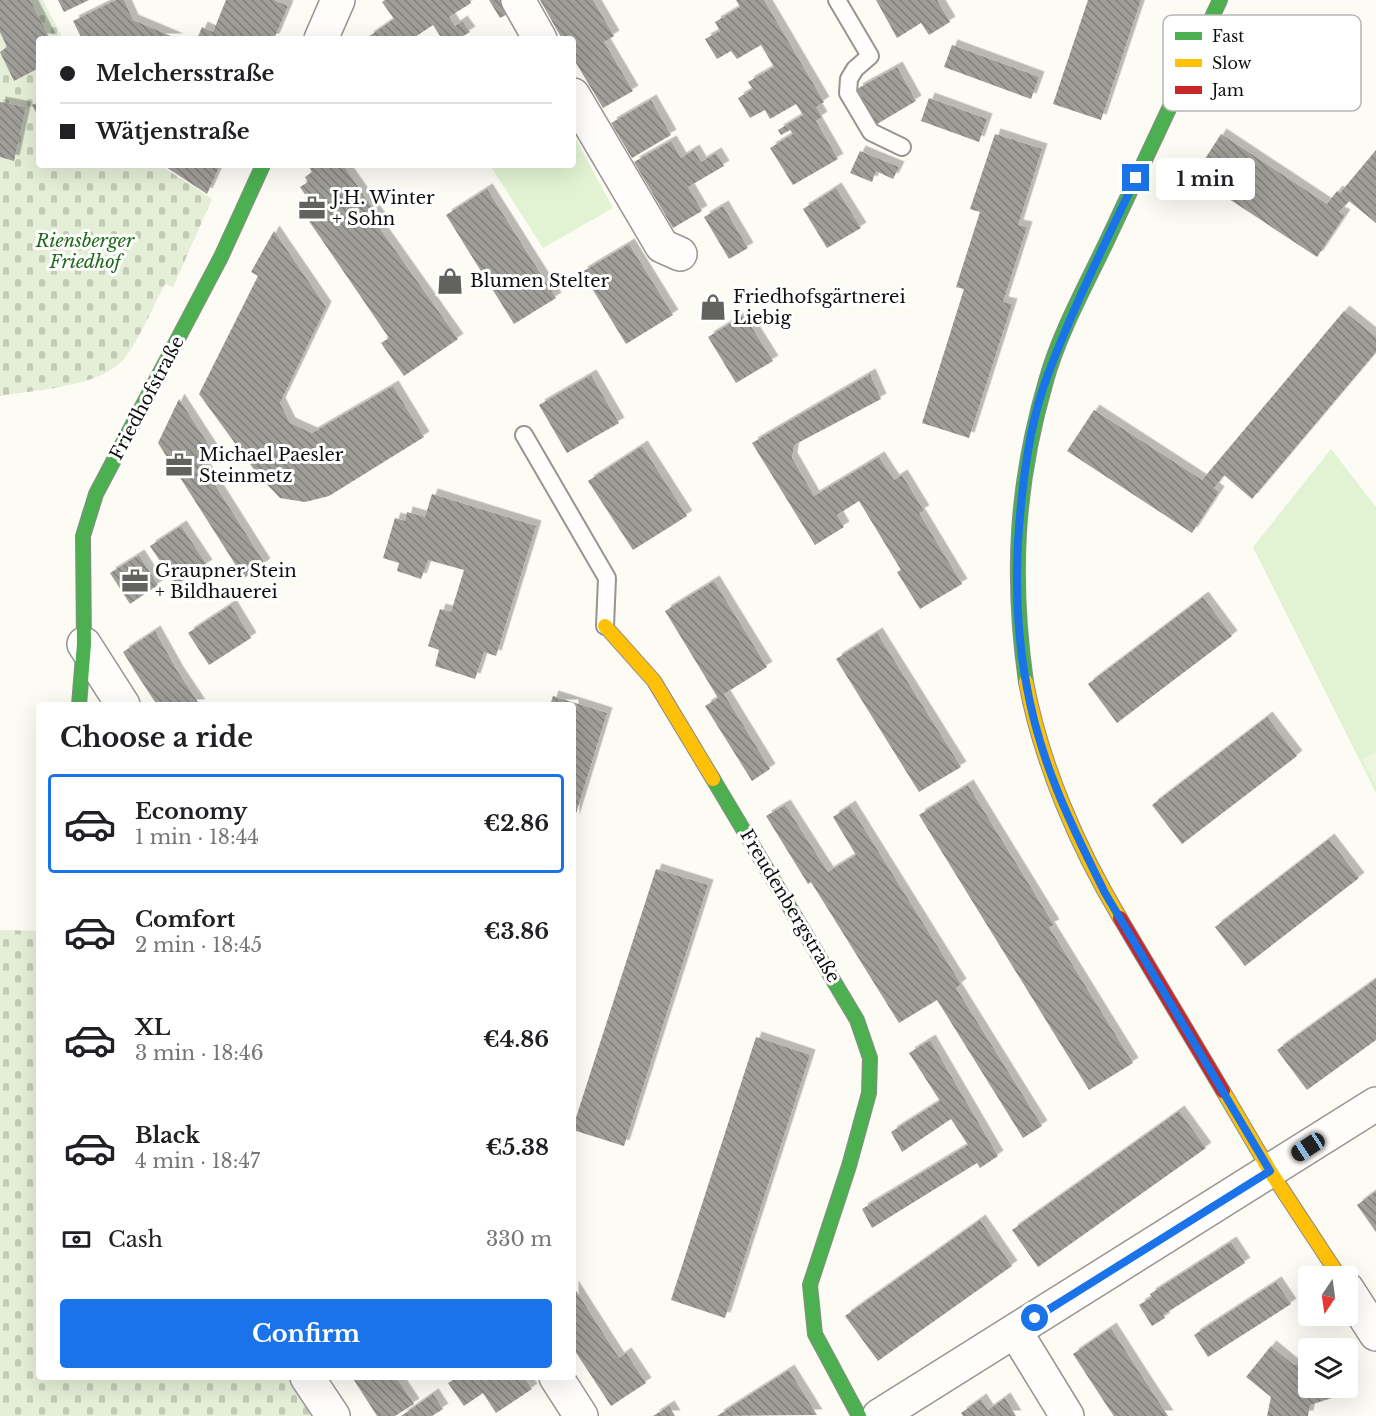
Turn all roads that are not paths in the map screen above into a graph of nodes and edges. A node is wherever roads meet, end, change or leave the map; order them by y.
1 (338, 0) edge
2 (518, 0) edge
3 (837, 0) edge
4 (1220, 0) edge
5 (1213, 15) edge
6 (322, 36) edge
7 (538, 36) edge
8 (576, 100) edge
9 (1168, 111) edge
10 (902, 147) dead end
11 (262, 168) edge
12 (680, 254) dead end
13 (524, 435) dead end
14 (605, 626) joint
15 (84, 644) junction
16 (79, 702) edge
17 (121, 702) edge
18 (1376, 1104) edge
19 (1270, 1171) junction
20 (1332, 1266) edge
21 (1358, 1306) edge
22 (1015, 1330) junction
23 (1376, 1334) edge
24 (309, 1380) edge
25 (558, 1380) edge
26 (333, 1416) edge
27 (581, 1416) edge
28 (859, 1416) edge
29 (879, 1416) edge
30 (1067, 1416) edge

1 - 6 street
2 - 7 street
3 - 10 lane
4 - 5 street
8 - 12 street
9 - 19 street
11 - 15 street, Friedhofstraße
13 - 14 lane, Freudenbergstraße
14 - 28 street, Freudenbergstraße
15 - 16 street, Friedhofstraße
15 - 17 street
18 - 19 street
19 - 20 street
19 - 22 street
21 - 23 street
22 - 29 street
22 - 30 street
24 - 26 street
25 - 27 street

